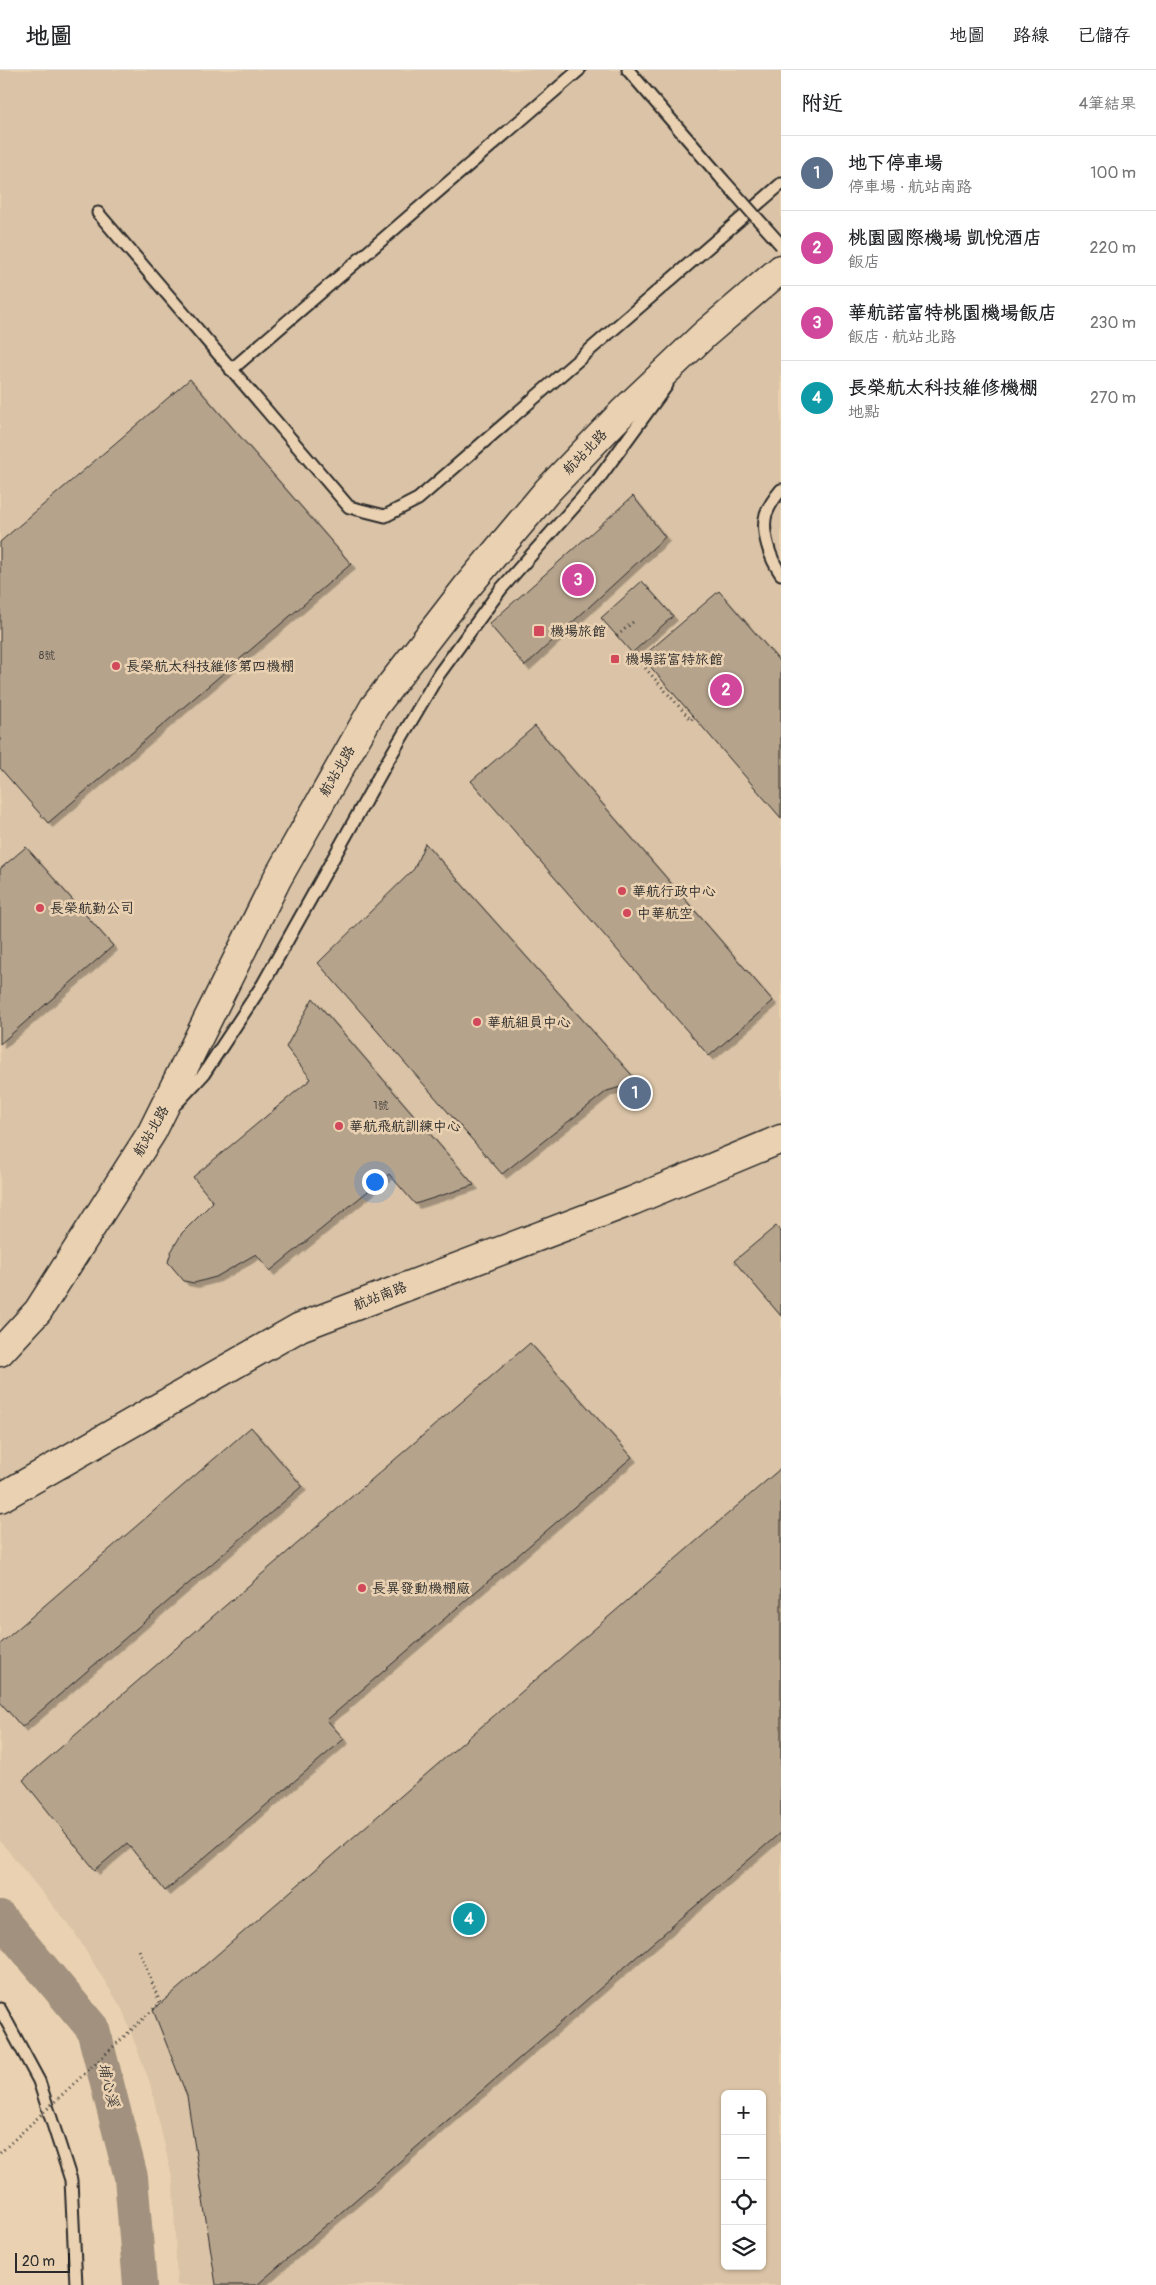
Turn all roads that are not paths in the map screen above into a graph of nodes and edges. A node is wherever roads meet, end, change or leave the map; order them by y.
1 (580, 70) edge
2 (628, 70) edge
3 (781, 184) edge
4 (98, 213) dead end
5 (781, 245) edge
6 (781, 269) edge
7 (705, 334) junction
8 (231, 370) junction
9 (781, 490) edge
10 (781, 574) edge
11 (152, 1132) junction
12 (781, 1139) edge
13 (0, 1352) edge
14 (0, 1498) edge
15 (0, 2009) edge
16 (76, 2285) edge

1 - 8 lane
2 - 5 lane, bridge
3 - 8 lane
4 - 8 lane
6 - 7 street, 航站北路
7 - 11 lane
7 - 11 street, 航站北路
9 - 10 lane
11 - 13 street, 航站北路
12 - 14 street, 航站南路
15 - 16 lane

